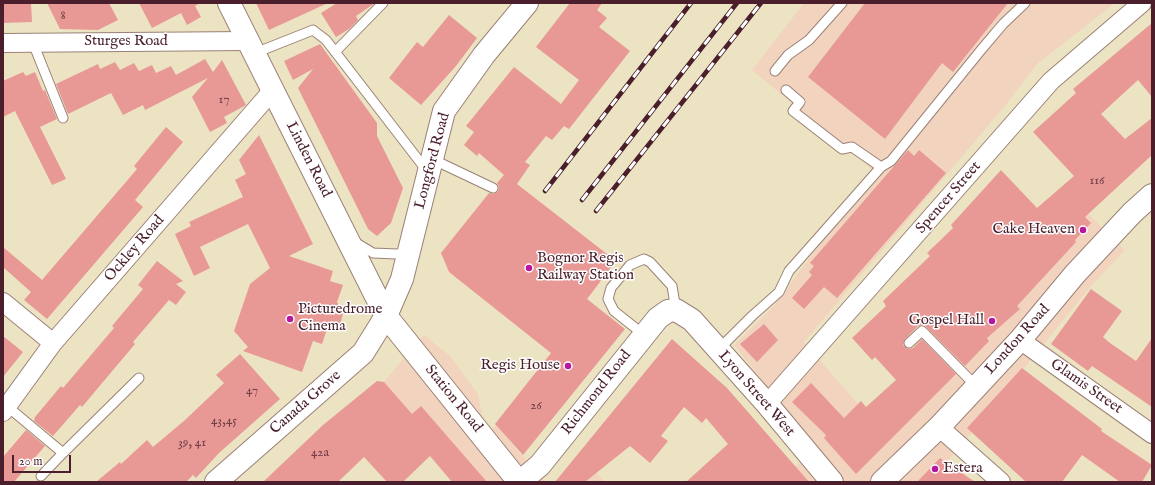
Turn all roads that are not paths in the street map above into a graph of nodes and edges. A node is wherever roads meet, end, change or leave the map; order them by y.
1 (229, 3) edge
2 (383, 3) edge
3 (527, 3) edge
4 (842, 3) edge
5 (1025, 3) edge
6 (1142, 3) edge
7 (3, 43) edge
8 (33, 43) junction
9 (251, 47) junction
10 (335, 52) junction
11 (775, 71) dead end
12 (786, 90) dead end
13 (272, 91) junction
14 (63, 118) dead end
15 (431, 167) junction
16 (880, 167) junction
17 (493, 188) dead end
18 (1152, 195) edge
19 (347, 237) junction
20 (410, 250) junction
21 (3, 302) edge
22 (676, 310) junction
23 (386, 316) junction
24 (643, 334) junction
25 (1020, 340) junction
26 (53, 343) junction
27 (908, 343) dead end
28 (718, 350) junction
29 (139, 378) dead end
30 (976, 386) junction
31 (767, 404) junction
32 (5, 409) edge
33 (939, 426) junction
34 (1152, 434) edge
35 (63, 453) junction
36 (41, 476) dead end
37 (216, 482) edge
38 (519, 482) edge
39 (832, 482) edge
40 (882, 482) edge
41 (1001, 482) edge

1 - 9 street, Linden Road
2 - 10 lane
3 - 15 street, Longford Road
4 - 11 lane
5 - 16 lane
6 - 31 street, Spencer Street
7 - 8 street, Sturges Road
8 - 9 street, Sturges Road
8 - 14 lane
9 - 10 lane
9 - 13 street, Linden Road
10 - 15 lane
12 - 16 lane
13 - 19 street, Linden Road
13 - 26 street, Ockley Road
15 - 17 lane
15 - 20 street, Longford Road
16 - 28 lane
18 - 25 street, London Road
19 - 20 lane
19 - 23 street, Linden Road
20 - 23 street, Longford Road
21 - 26 street
22 - 24 street, Richmond Road
22 - 24 lane
22 - 28 street, Lyon Street West
23 - 37 street, Canada Grove
23 - 38 street, Station Road
24 - 38 street, Richmond Road
25 - 30 street, London Road
25 - 34 street, Glamis Street
26 - 32 street, Ockley Road
27 - 30 lane
28 - 31 street, Lyon Street West
29 - 35 lane
30 - 33 street, London Road
31 - 39 street, Lyon Street West
32 - 35 lane
33 - 40 street, London Road
33 - 41 street
35 - 36 lane

